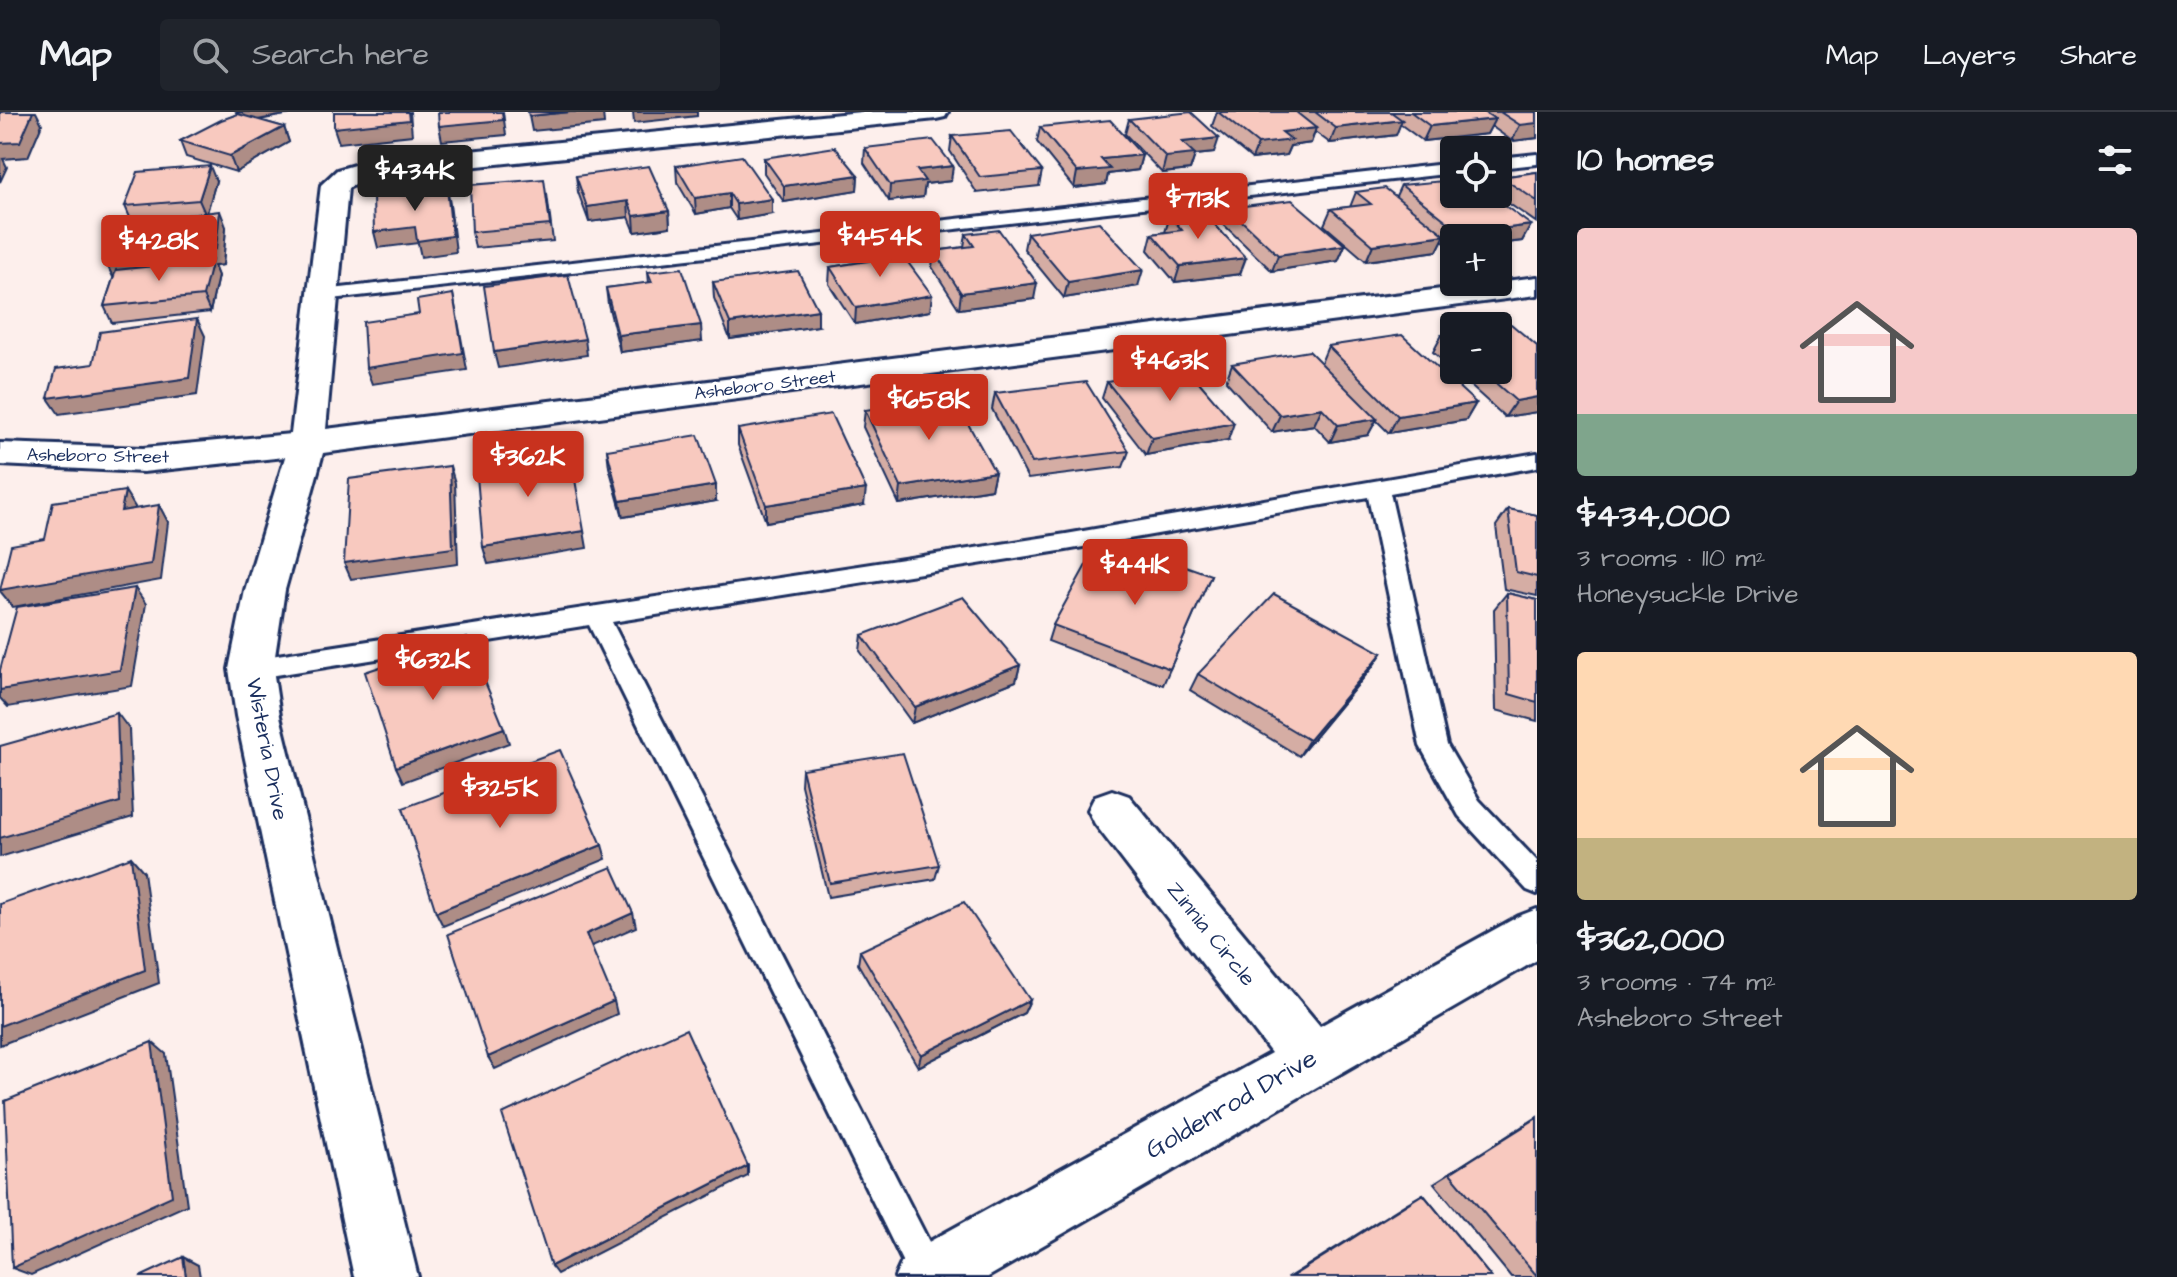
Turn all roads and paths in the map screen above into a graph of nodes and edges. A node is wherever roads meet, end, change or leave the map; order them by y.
1 (936, 112) edge
2 (1537, 159) edge
3 (1512, 162) edge
4 (1440, 170) edge
5 (1534, 288) edge
6 (323, 295) junction
7 (307, 445) junction
8 (0, 454) edge
9 (1537, 460) edge
10 (1377, 486) junction
11 (596, 615) junction
12 (251, 669) junction
13 (1112, 810) dead end
14 (1537, 881) edge
15 (1537, 933) edge
16 (1311, 1059) junction
17 (928, 1276) edge
18 (386, 1277) edge

1 - 6 street, Wisteria Drive
2 - 3 lane
4 - 6 lane
5 - 7 street, Asheboro Street
6 - 7 street, Wisteria Drive
7 - 8 street, Asheboro Street
7 - 12 street, Wisteria Drive
9 - 10 lane
10 - 11 lane
10 - 14 lane
11 - 12 lane
11 - 17 lane
12 - 18 street, Wisteria Drive
13 - 16 street, Zinnia Circle
15 - 16 street, Goldenrod Drive
16 - 17 street, Goldenrod Drive

